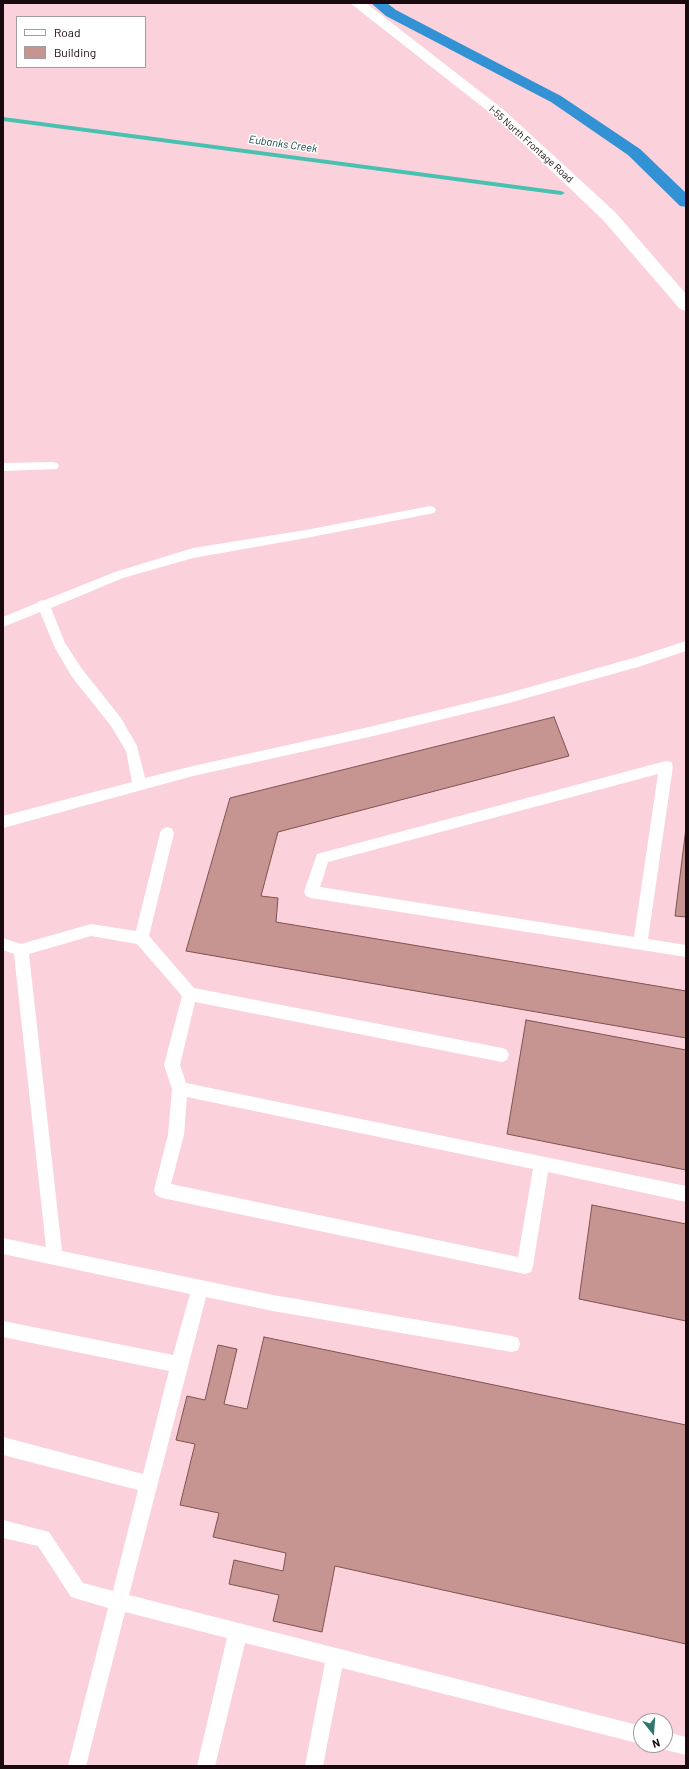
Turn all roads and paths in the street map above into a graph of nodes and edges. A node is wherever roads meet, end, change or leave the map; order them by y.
1 (357, 3) edge
2 (378, 3) edge
3 (686, 202) edge
4 (686, 305) edge
5 (53, 466) dead end
6 (3, 467) edge
7 (430, 510) dead end
8 (43, 604) junction
9 (3, 622) edge
10 (686, 646) edge
11 (140, 786) junction
12 (3, 822) edge
13 (167, 833) dead end
14 (141, 938) junction
15 (640, 943) junction
16 (3, 944) edge
17 (21, 950) junction
18 (686, 951) edge
19 (190, 994) junction
20 (502, 1055) dead end
21 (180, 1089) junction
22 (542, 1162) junction
23 (686, 1194) edge
24 (3, 1246) edge
25 (55, 1257) junction
26 (200, 1288) junction
27 (3, 1329) edge
28 (512, 1344) dead end
29 (179, 1365) junction
30 (3, 1446) edge
31 (148, 1484) junction
32 (3, 1529) edge
33 (119, 1602) junction
34 (238, 1632) junction
35 (336, 1657) junction
36 (633, 1732) edge
37 (673, 1743) edge
38 (686, 1746) edge
39 (78, 1766) edge
40 (206, 1766) edge
41 (314, 1766) edge

1 - 4 street, I-55 North Frontage Road
2 - 3 highway
5 - 6 lane
7 - 8 lane
8 - 9 lane
8 - 11 lane
10 - 11 lane
11 - 12 lane
13 - 14 lane
14 - 17 lane
14 - 19 lane
15 - 15 lane
15 - 18 lane
16 - 17 lane
17 - 25 lane
19 - 20 lane
19 - 21 lane
21 - 22 lane
21 - 22 lane
22 - 23 lane
24 - 25 lane
25 - 26 lane
26 - 28 lane
26 - 29 lane
27 - 29 lane
29 - 31 lane
30 - 31 lane
31 - 33 lane
32 - 33 lane
33 - 34 lane
33 - 39 lane
34 - 35 lane
34 - 40 lane
35 - 36 lane
35 - 41 lane
37 - 38 lane

